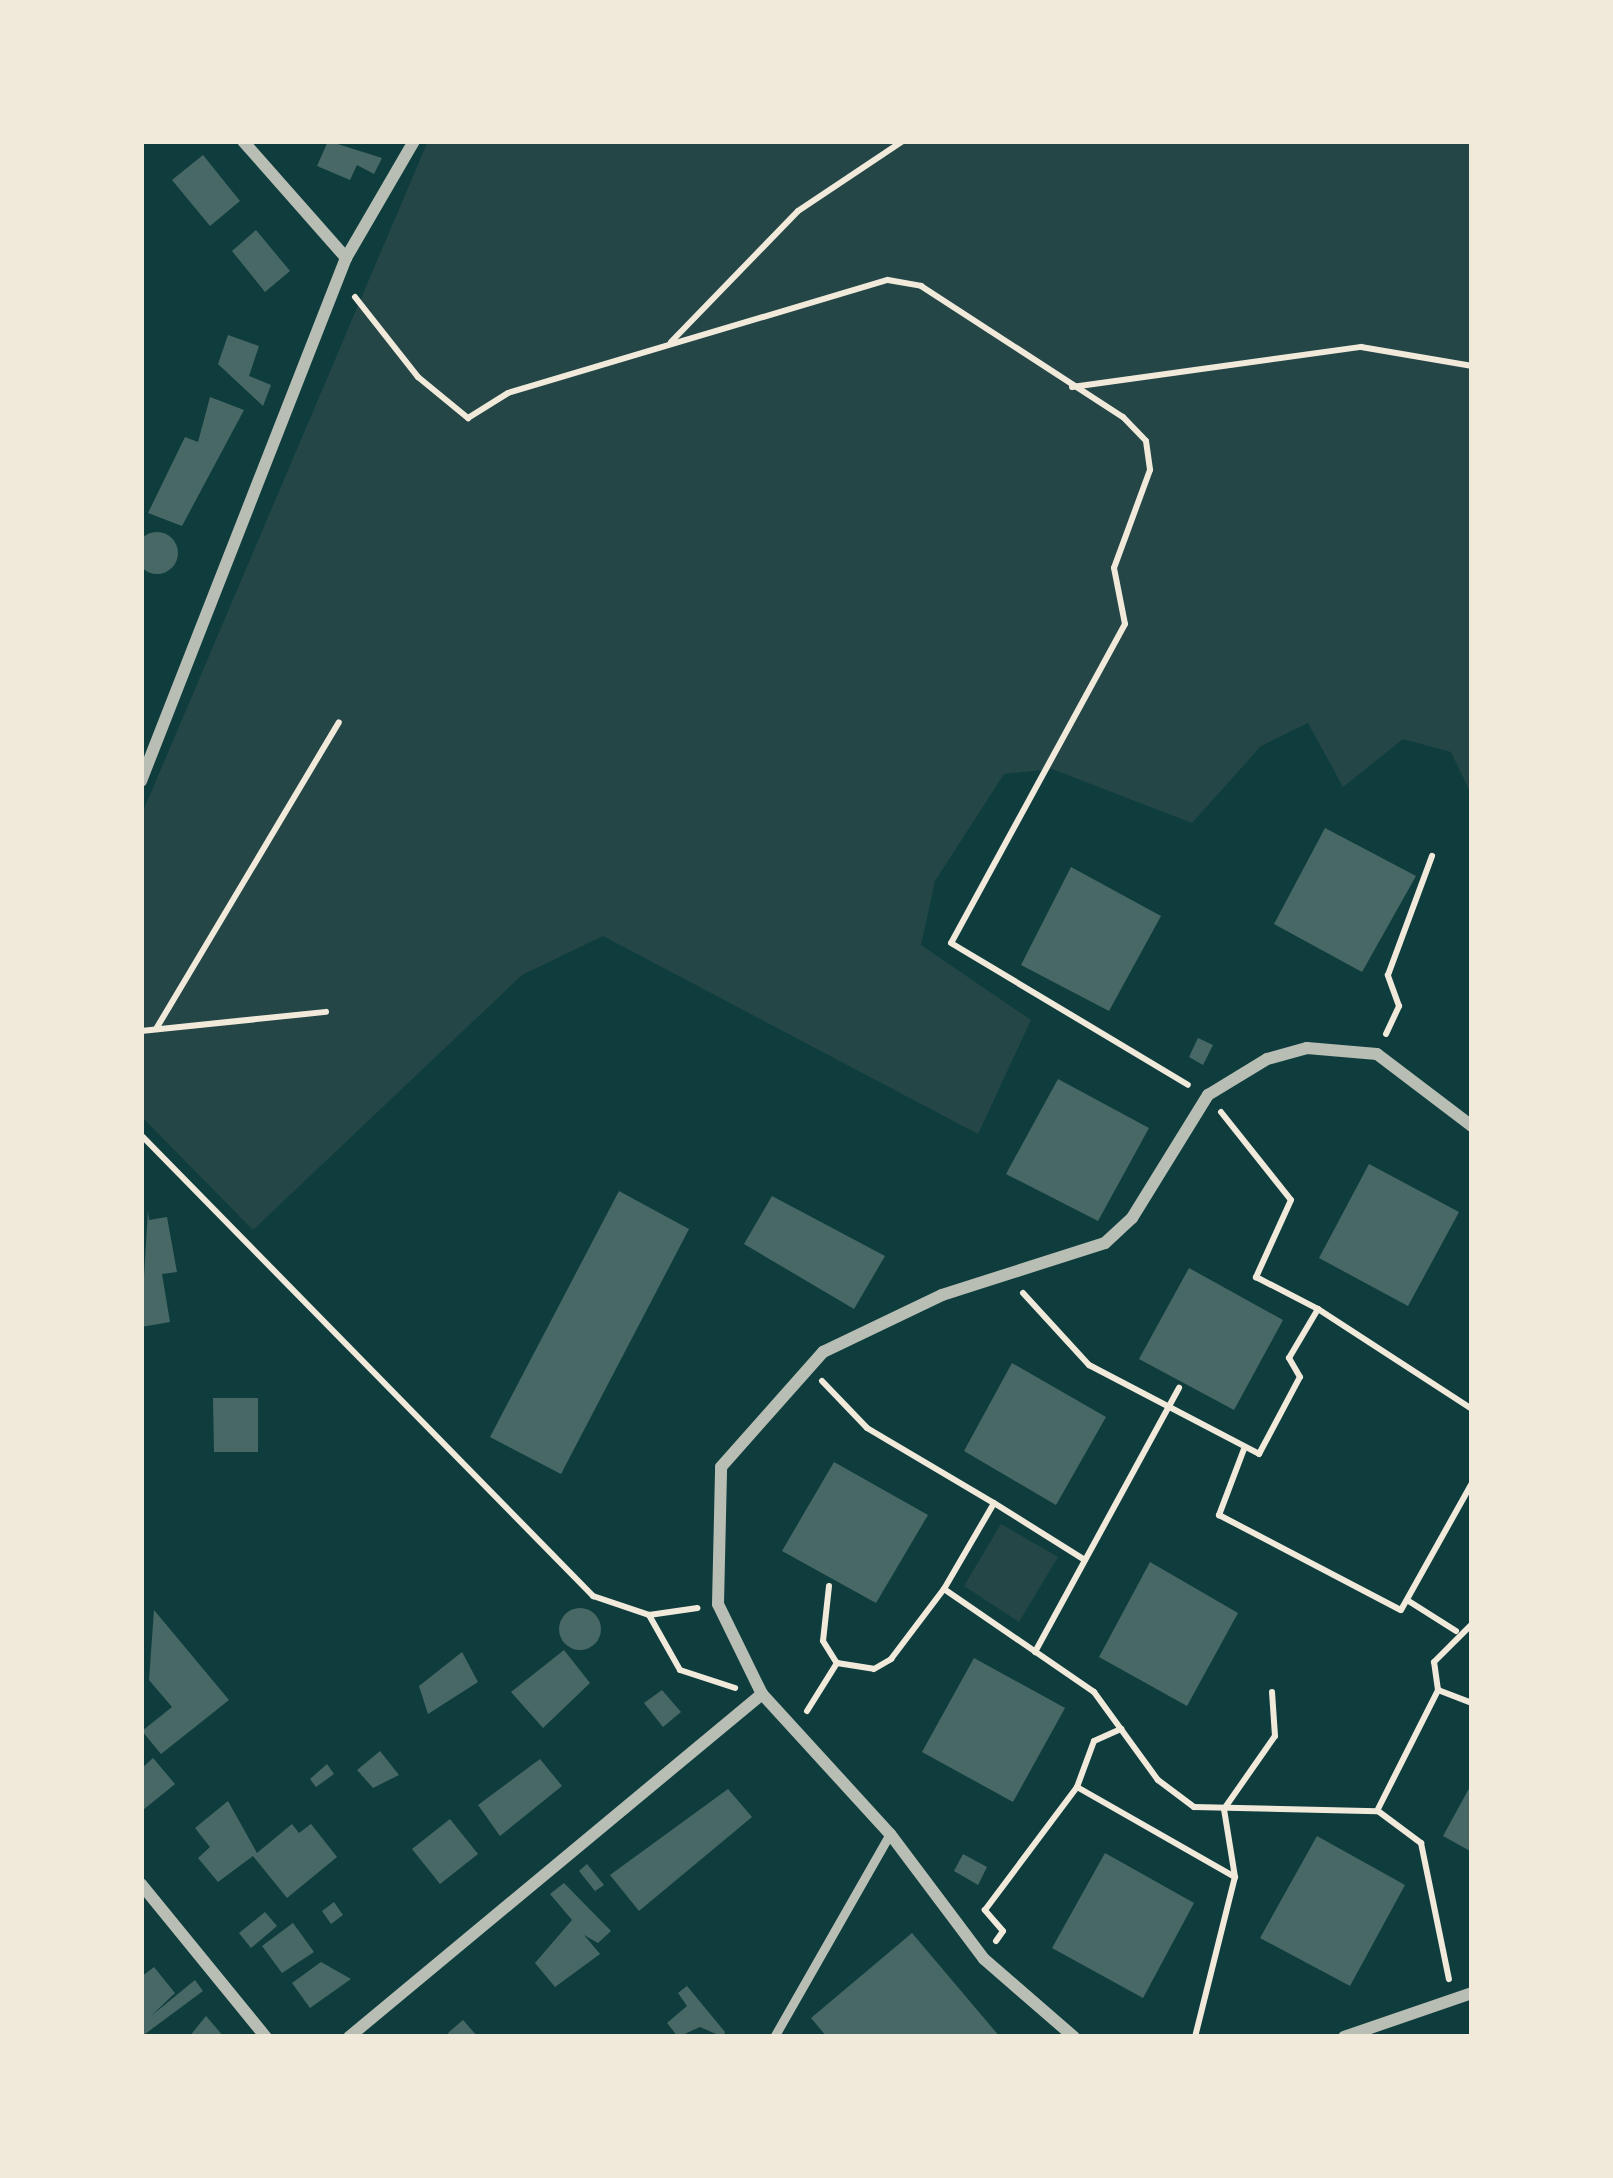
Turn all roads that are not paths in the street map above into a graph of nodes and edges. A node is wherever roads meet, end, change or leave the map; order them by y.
1 (243, 141) edge
2 (414, 141) edge
3 (346, 258) junction
4 (141, 781) edge
5 (1472, 1126) edge
6 (762, 1694) junction
7 (890, 1834) junction
8 (141, 1884) edge
9 (1472, 1994) edge
10 (266, 2037) edge
11 (349, 2037) edge
12 (774, 2037) edge
13 (1074, 2037) edge
14 (1344, 2037) edge

1 - 3 street
2 - 3 street
3 - 4 street
5 - 6 street
6 - 7 street
6 - 11 street
7 - 12 lane
7 - 13 street
8 - 10 street
9 - 14 street

